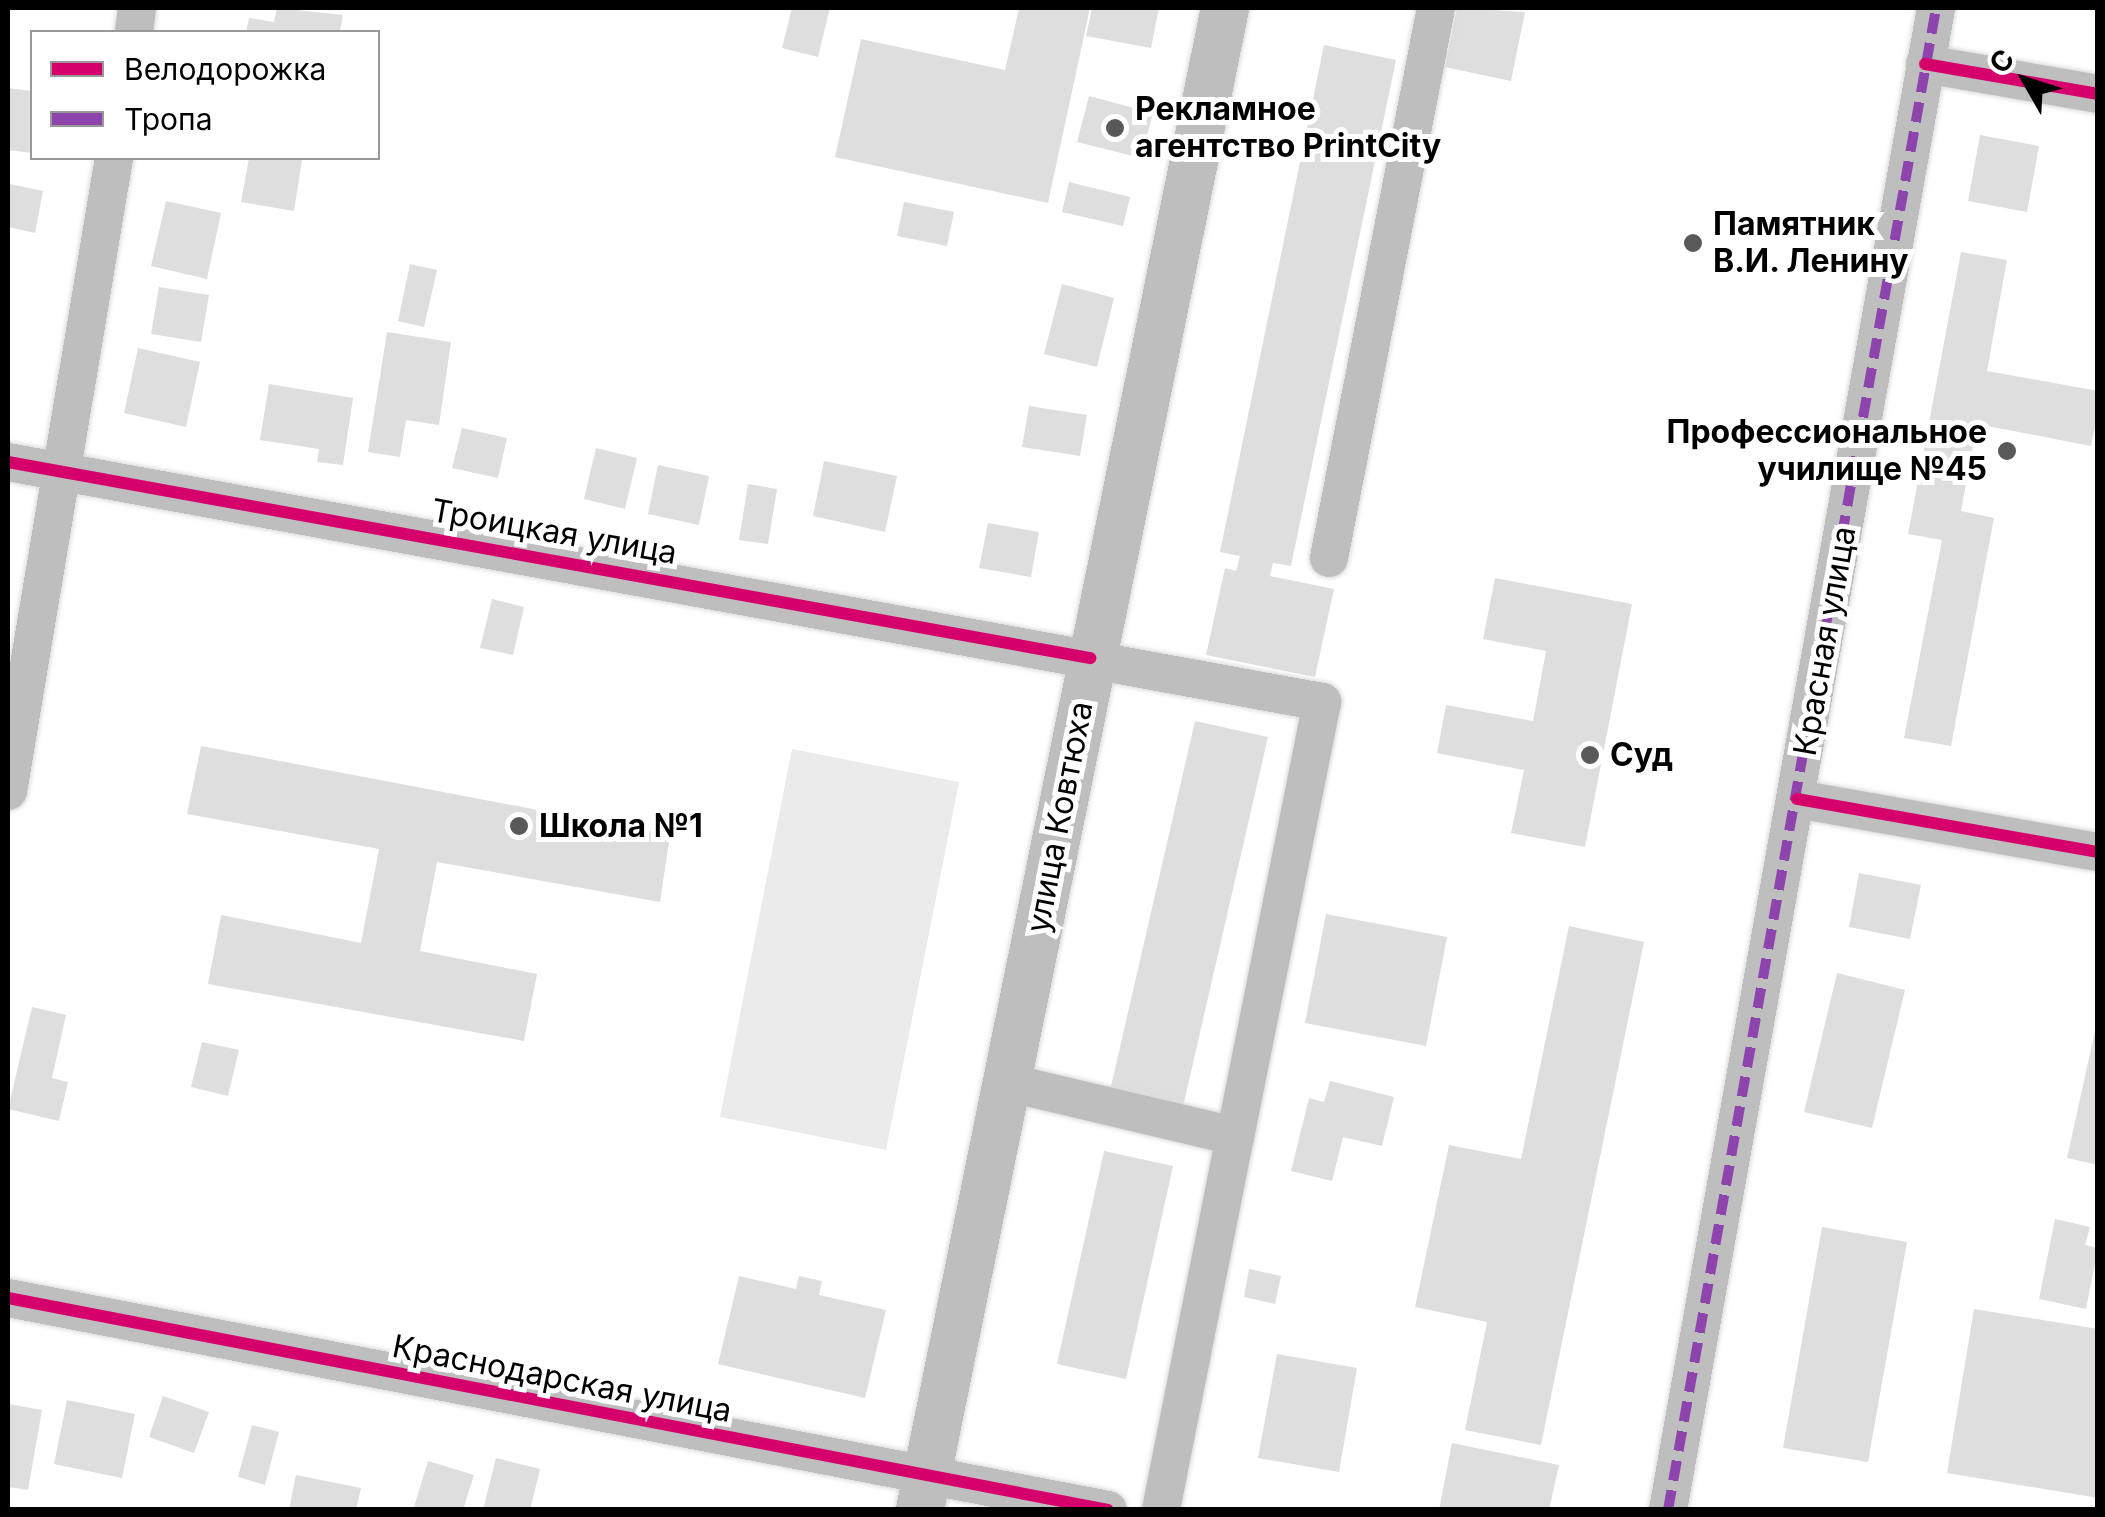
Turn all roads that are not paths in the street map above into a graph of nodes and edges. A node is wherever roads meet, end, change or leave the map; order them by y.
1 (1225, 8) edge
2 (1436, 8) edge
3 (1936, 8) edge
4 (1926, 64) junction
5 (2098, 94) edge
6 (114, 160) edge
7 (8, 462) edge
8 (66, 472) junction
9 (1329, 558) dead end
10 (1090, 658) junction
11 (8, 791) edge
12 (1797, 800) junction
13 (2098, 852) edge
14 (1010, 1083) junction
15 (1236, 1136) junction
16 (8, 1298) edge
17 (924, 1493) edge
18 (1108, 1510) edge
19 (1162, 1510) edge
20 (1668, 1510) edge

1 - 10 main road, улица Ковтюха
2 - 9 street
3 - 4 street, Красная улица
4 - 5 street
4 - 12 street, Красная улица
6 - 8 street
7 - 8 street, Троицкая улица
8 - 10 street, Троицкая улица
8 - 11 street
10 - 14 main road, улица Ковтюха
10 - 15 street, Троицкая улица
12 - 13 street
12 - 20 street, Красная улица
14 - 15 street
14 - 17 main road, улица Ковтюха
15 - 19 street
16 - 17 street, Краснодарская улица
17 - 18 street, Краснодарская улица

